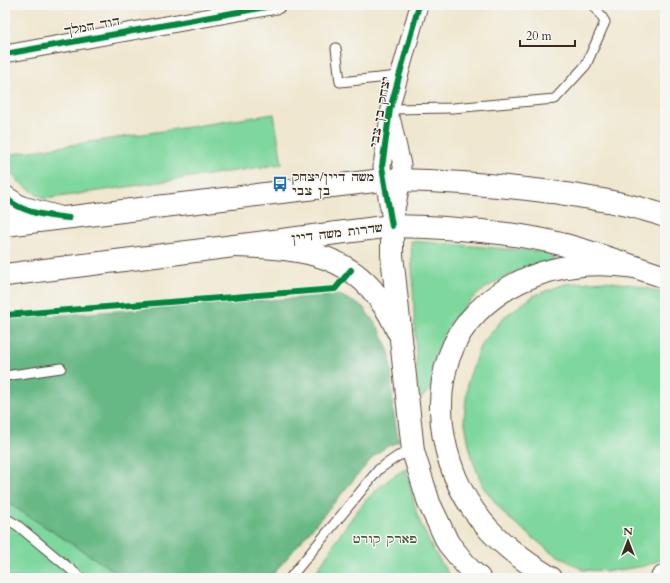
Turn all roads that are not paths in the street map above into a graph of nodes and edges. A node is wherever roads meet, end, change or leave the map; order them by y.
1 (277, 5) edge
2 (419, 5) edge
3 (594, 5) edge
4 (336, 48) dead end
5 (5, 54) edge
6 (398, 76) junction
7 (390, 109) junction
8 (392, 180) junction
9 (5, 197) edge
10 (663, 215) edge
11 (69, 218) junction
12 (5, 225) edge
13 (392, 226) junction
14 (235, 246) junction
15 (635, 267) junction
16 (5, 276) edge
17 (665, 277) edge
18 (404, 352) junction
19 (61, 368) dead end
20 (5, 376) edge
21 (413, 451) junction
22 (5, 518) edge
23 (665, 576) edge
24 (82, 578) edge
25 (290, 578) edge
26 (479, 578) edge
27 (551, 578) edge
28 (662, 578) edge

1 - 5 street, דוד המלך
2 - 6 street, יצחק בן צבי
3 - 7 lane
4 - 6 lane
6 - 7 street, יצחק בן צבי
7 - 8 street, יצחק בן צבי
8 - 10 main road
8 - 11 main road
8 - 13 street, יצחק בן צבי
9 - 11 main road
11 - 12 main road
13 - 14 main road, שדרות משה דיין
13 - 15 main road, שדרות משה דיין
13 - 18 main road
14 - 16 main road, שדרות משה דיין
14 - 18 main road
15 - 17 main road, שדרות משה דיין
15 - 27 main road
18 - 21 main road
19 - 20 lane
21 - 25 lane
21 - 26 main road
22 - 24 lane
23 - 28 main road

